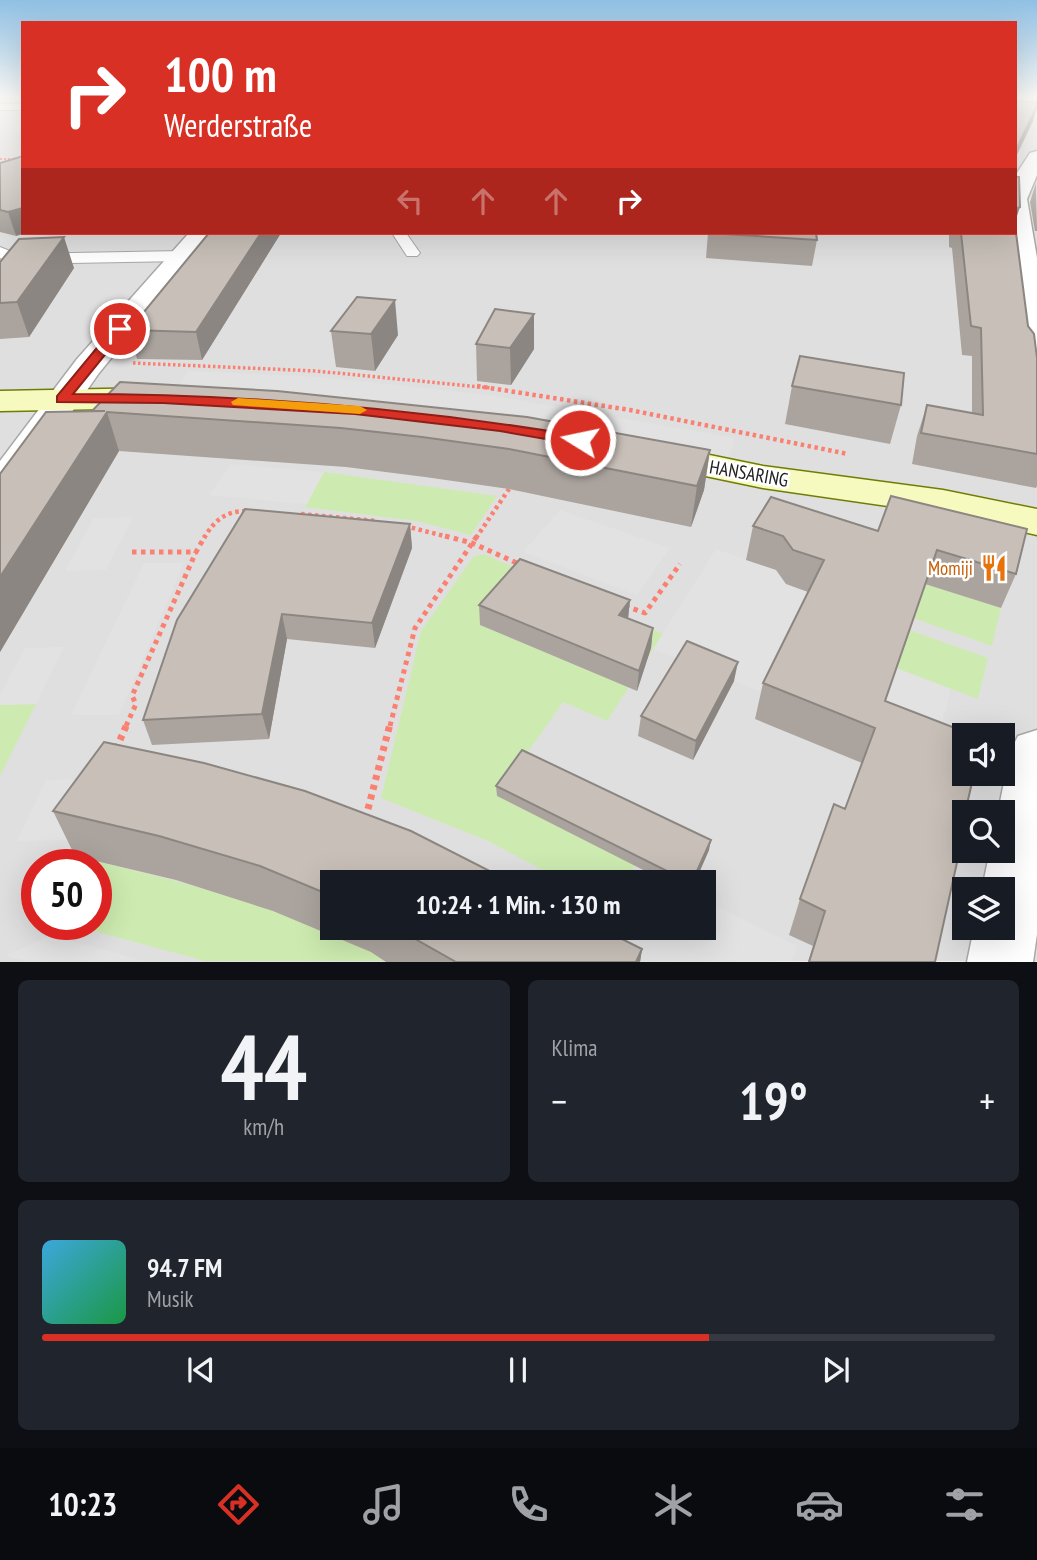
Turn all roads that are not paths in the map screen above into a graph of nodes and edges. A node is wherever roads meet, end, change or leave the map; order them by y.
1 (1034, 165) edge
2 (1017, 195) edge
3 (1017, 212) edge
4 (200, 235) edge
5 (400, 235) edge
6 (412, 253) dead end
7 (183, 256) junction
8 (5, 257) edge
9 (1037, 354) edge
10 (62, 399) junction
11 (189, 400) edge
12 (0, 401) edge
13 (619, 447) edge
14 (0, 487) edge
15 (1037, 522) edge
16 (1037, 752) edge
17 (1000, 961) edge

1 - 2 street
3 - 9 street
4 - 7 street
5 - 6 lane
7 - 8 lane
7 - 10 street
10 - 11 main road
10 - 12 main road
10 - 14 street
13 - 15 main road, HANSARING
16 - 17 street

